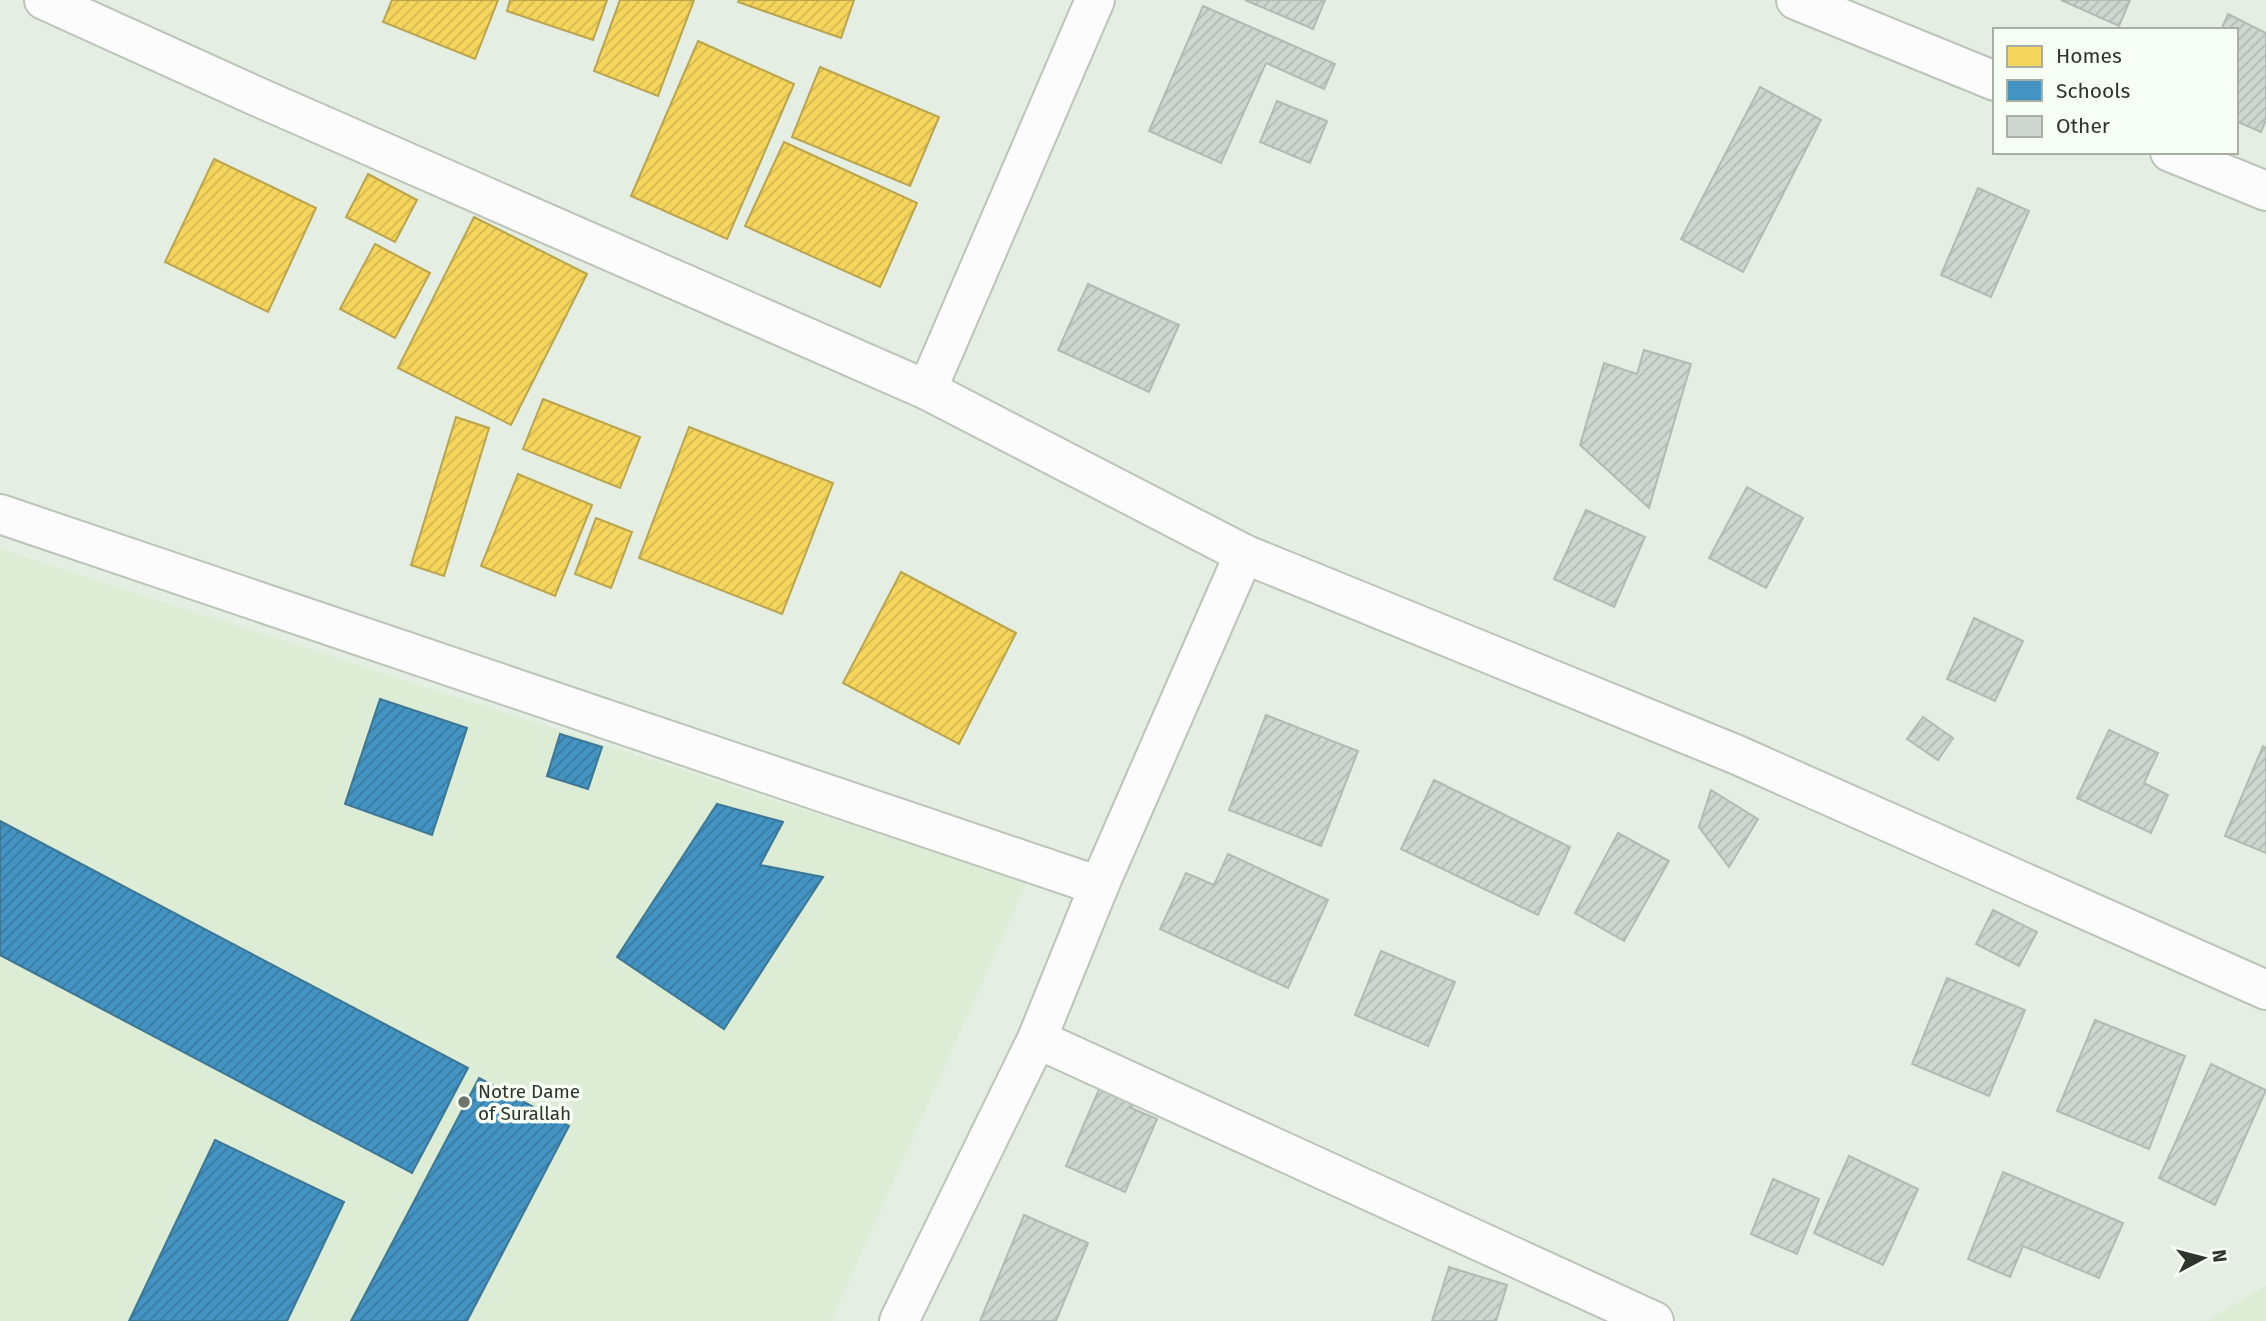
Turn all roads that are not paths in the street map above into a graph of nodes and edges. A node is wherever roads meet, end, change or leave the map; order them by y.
1 (44, 0) edge
2 (1095, 0) edge
3 (1796, 0) edge
4 (1993, 80) edge
5 (2175, 154) edge
6 (2266, 191) edge
7 (928, 390) junction
8 (0, 514) edge
9 (1244, 554) junction
10 (1100, 886) junction
11 (2266, 990) edge
12 (1037, 1039) junction
13 (900, 1321) edge
14 (1654, 1321) edge

1 - 7 street
2 - 7 street
3 - 4 street
5 - 6 street
7 - 9 street
8 - 10 street
9 - 10 street
9 - 11 street
10 - 12 street
12 - 13 street
12 - 14 street

